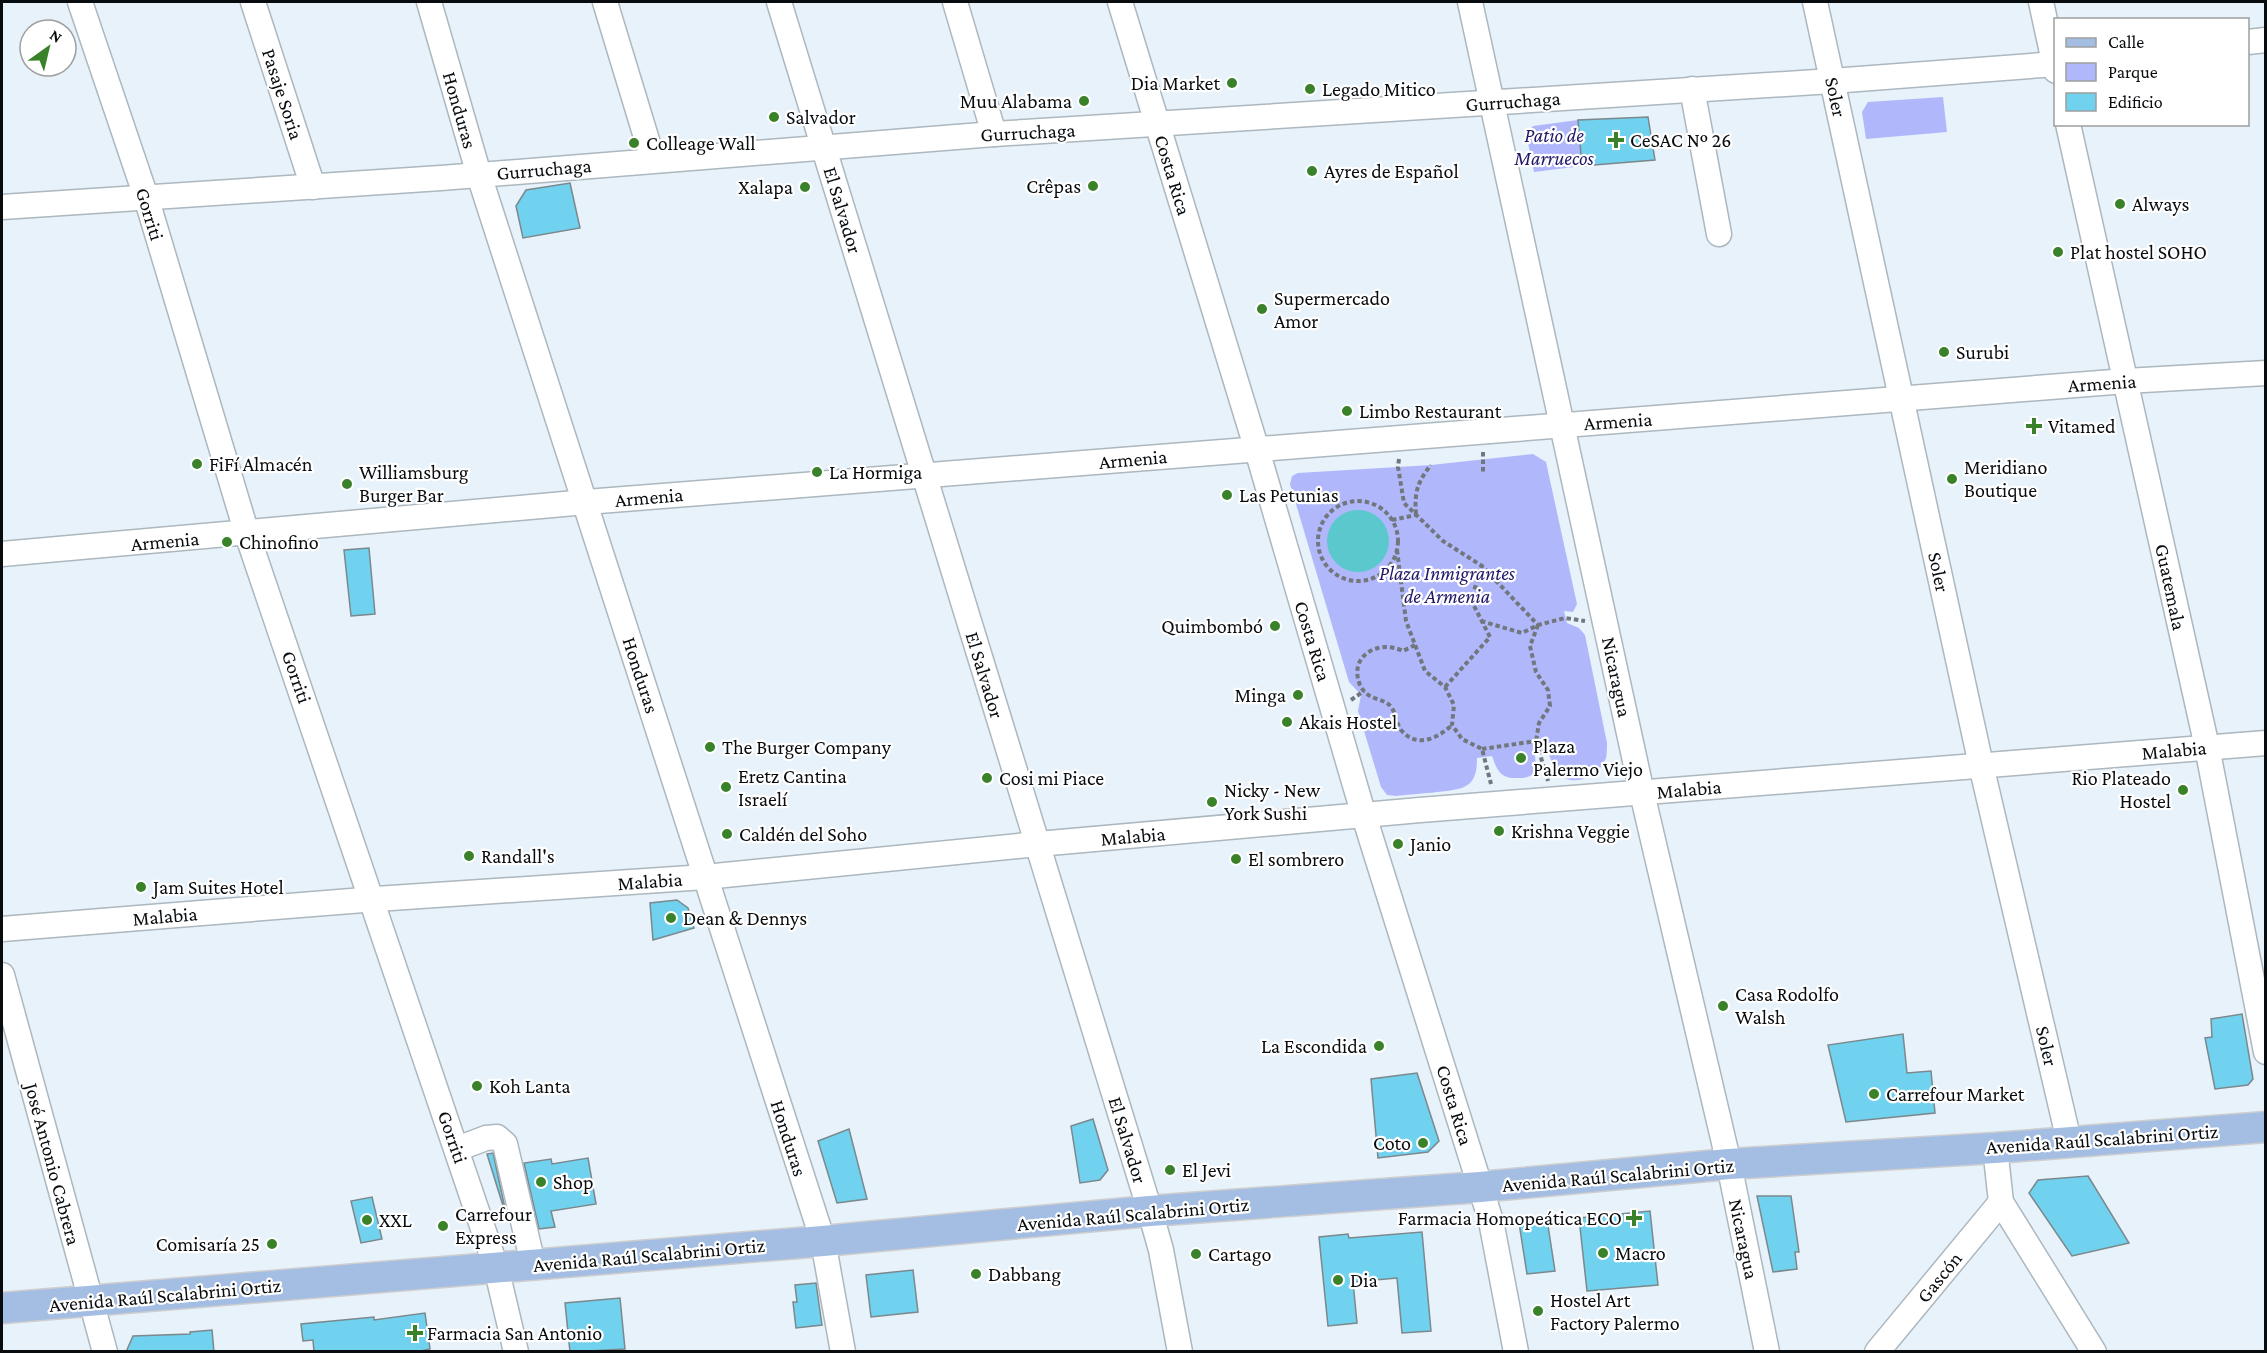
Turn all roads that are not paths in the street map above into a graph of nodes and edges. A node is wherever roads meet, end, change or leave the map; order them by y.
1 (81, 2) edge
2 (253, 2) edge
3 (429, 2) edge
4 (605, 2) edge
5 (779, 2) edge
6 (955, 2) edge
7 (1120, 2) edge
8 (1470, 2) edge
9 (1815, 2) edge
10 (2041, 2) edge
11 (2265, 40) edge
12 (2249, 42) edge
13 (2054, 61) edge
14 (2054, 66) edge
15 (1832, 81) junction
16 (1692, 89) junction
17 (1493, 103) junction
18 (1158, 125) junction
19 (2068, 126) edge
20 (994, 134) junction
21 (824, 148) junction
22 (653, 160) junction
23 (479, 175) junction
24 (313, 187) junction
25 (146, 197) junction
26 (2, 207) edge
27 (1719, 234) dead end
28 (2265, 373) edge
29 (2126, 381) junction
30 (1902, 399) junction
31 (1563, 425) junction
32 (1257, 450) junction
33 (923, 476) junction
34 (586, 502) junction
35 (248, 534) junction
36 (2, 554) edge
37 (2265, 743) edge
38 (2207, 747) junction
39 (1981, 765) junction
40 (1642, 793) junction
41 (1364, 816) junction
42 (1038, 844) junction
43 (705, 877) junction
44 (373, 899) junction
45 (2, 929) edge
46 (2, 975) edge
47 (2265, 1052) edge
48 (2265, 1127) edge
49 (2069, 1141) junction
50 (1995, 1148) junction
51 (457, 1149) junction
52 (1729, 1164) junction
53 (1480, 1187) junction
54 (2001, 1202) junction
55 (1150, 1211) junction
56 (822, 1241) junction
57 (533, 1264) junction
58 (496, 1267) junction
59 (90, 1301) junction
60 (2, 1308) edge
61 (105, 1352) edge
62 (516, 1352) edge
63 (843, 1352) edge
64 (1180, 1352) edge
65 (1516, 1352) edge
66 (1767, 1352) edge
67 (1878, 1352) edge
68 (2094, 1352) edge

1 - 25 street, Gorriti
2 - 24 street, Pasaje Soria
3 - 23 street, Honduras
4 - 22 street
5 - 21 street, El Salvador
6 - 20 street
7 - 18 street, Costa Rica
8 - 17 street, Nicaragua
9 - 15 street, Soler
10 - 13 street
11 - 12 street
14 - 15 street, Gurruchaga
15 - 16 street, Gurruchaga
15 - 30 street, Soler
16 - 17 street, Gurruchaga
16 - 27 street
17 - 18 street, Gurruchaga
17 - 31 street, Nicaragua
18 - 20 street, Gurruchaga
18 - 32 street, Costa Rica
19 - 29 street, Guatemala
20 - 21 street, Gurruchaga
21 - 22 street, Gurruchaga
21 - 33 street, El Salvador
22 - 23 street, Gurruchaga
23 - 24 street, Gurruchaga
23 - 34 street, Honduras
24 - 25 street, Gurruchaga
25 - 26 street, Gurruchaga
25 - 35 street, Gorriti
28 - 29 street, Armenia
29 - 30 street, Armenia
29 - 38 street, Guatemala
30 - 31 street, Armenia
30 - 39 street, Soler
31 - 32 street, Armenia
31 - 40 street, Nicaragua
32 - 33 street, Armenia
32 - 41 street, Costa Rica
33 - 34 street, Armenia
33 - 42 street, El Salvador
34 - 35 street, Armenia
34 - 43 street, Honduras
35 - 36 street, Armenia
35 - 44 street, Gorriti
37 - 38 street, Malabia
38 - 39 street, Malabia
38 - 47 street, Guatemala
39 - 40 street, Malabia
39 - 49 street, Soler
40 - 41 street, Malabia
40 - 52 street, Nicaragua
41 - 42 street, Malabia
41 - 53 street, Costa Rica
42 - 43 street, Malabia
42 - 55 street, El Salvador
43 - 44 street, Malabia
43 - 56 street, Honduras
44 - 45 street, Malabia
44 - 51 street, Gorriti
46 - 59 street, José Antonio Cabrera
48 - 49 main road, Avenida Raúl Scalabrini Ortiz
49 - 50 main road, Avenida Raúl Scalabrini Ortiz
50 - 52 main road, Avenida Raúl Scalabrini Ortiz
50 - 54 street
51 - 57 street
51 - 58 street, Gorriti
52 - 53 main road, Avenida Raúl Scalabrini Ortiz
52 - 66 street, Nicaragua
53 - 55 main road, Avenida Raúl Scalabrini Ortiz
53 - 65 street, Costa Rica
54 - 67 street, Gascón
54 - 68 street
55 - 56 main road, Avenida Raúl Scalabrini Ortiz
55 - 64 street, El Salvador
56 - 57 main road, Avenida Raúl Scalabrini Ortiz
56 - 63 street, Honduras
57 - 58 main road, Avenida Raúl Scalabrini Ortiz
58 - 59 main road, Avenida Raúl Scalabrini Ortiz
58 - 62 street, Gorriti
59 - 60 main road, Avenida Raúl Scalabrini Ortiz
59 - 61 street, José Antonio Cabrera

